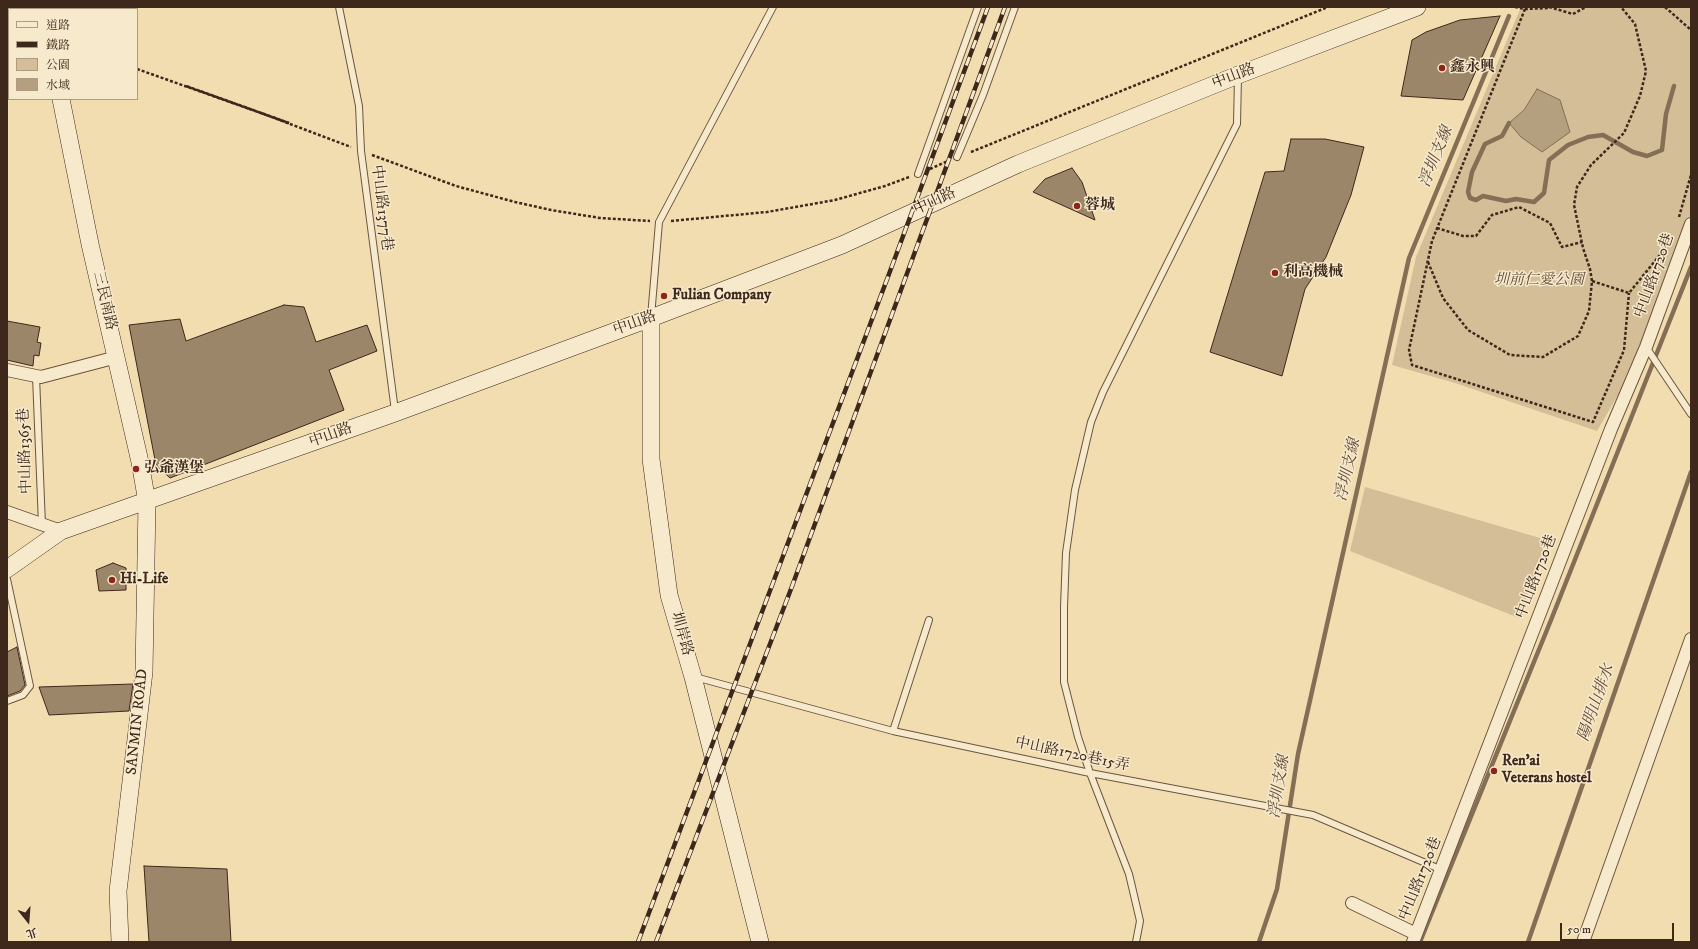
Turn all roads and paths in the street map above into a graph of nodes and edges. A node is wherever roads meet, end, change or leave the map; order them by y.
1 (339, 7) edge
2 (773, 7) edge
3 (978, 7) edge
4 (1015, 7) edge
5 (1328, 7) edge
6 (1417, 7) edge
7 (1515, 7) edge
8 (1586, 7) edge
9 (1621, 7) edge
10 (1665, 7) edge
11 (1549, 8) edge
12 (1525, 9) junction
13 (1691, 30) edge
14 (138, 69) edge
15 (1238, 75) junction
16 (61, 100) edge
17 (288, 123) junction
18 (361, 151) junction
19 (957, 157) junction
20 (918, 174) junction
21 (1691, 175) edge
22 (1678, 219) dead end
23 (659, 222) junction
24 (1691, 224) edge
25 (1437, 228) junction
26 (1672, 241) dead end
27 (1582, 242) junction
28 (1428, 262) junction
29 (1592, 281) junction
30 (1629, 293) junction
31 (651, 318) junction
32 (1648, 350) junction
33 (117, 357) junction
34 (7, 370) edge
35 (36, 376) junction
36 (395, 413) junction
37 (1691, 414) edge
38 (146, 502) junction
39 (7, 512) edge
40 (42, 525) junction
41 (61, 531) junction
42 (7, 568) edge
43 (7, 579) edge
44 (929, 620) dead end
45 (1691, 639) edge
46 (693, 677) junction
47 (7, 701) edge
48 (893, 731) junction
49 (1090, 773) junction
50 (1442, 870) junction
51 (1352, 903) dead end
52 (1415, 938) edge
53 (120, 942) edge
54 (760, 942) edge
55 (1136, 942) edge
56 (1583, 942) edge

1 - 18 lane, 中山路1377巷
2 - 23 lane
3 - 20 lane
4 - 19 lane
5 - 19 path
6 - 15 street, 中山路
7 - 12 path
8 - 11 path
9 - 27 path
10 - 13 path
11 - 12 path
12 - 25 path
14 - 17 path, bridge
15 - 31 street, 中山路
15 - 49 lane
16 - 33 street, 三民南路
17 - 17 path
17 - 18 path
18 - 23 path
18 - 36 lane, 中山路1377巷
19 - 20 path
20 - 23 path
21 - 22 path
23 - 31 lane
24 - 32 street, 中山路1720巷
25 - 27 path
25 - 28 path
26 - 30 path
27 - 29 path
28 - 29 path
28 - 30 path
29 - 30 path
31 - 36 street, 中山路
31 - 46 street, 圳岸路
32 - 37 lane
32 - 50 street, 中山路1720巷
33 - 35 street
33 - 38 street, 三民南路
34 - 35 street
35 - 40 lane, 中山路1365巷
36 - 38 street, 中山路
38 - 41 street, 中山路
38 - 53 street, SANMIN ROAD
39 - 40 street
40 - 41 street
41 - 42 street, 中山路
43 - 47 lane
44 - 48 lane
45 - 56 street
46 - 48 lane, 中山路1720巷15弄
46 - 54 street, 圳岸路
48 - 49 lane, 中山路1720巷15弄
49 - 50 lane, 中山路1720巷15弄
49 - 55 lane
50 - 52 street, 中山路1720巷
51 - 52 street

